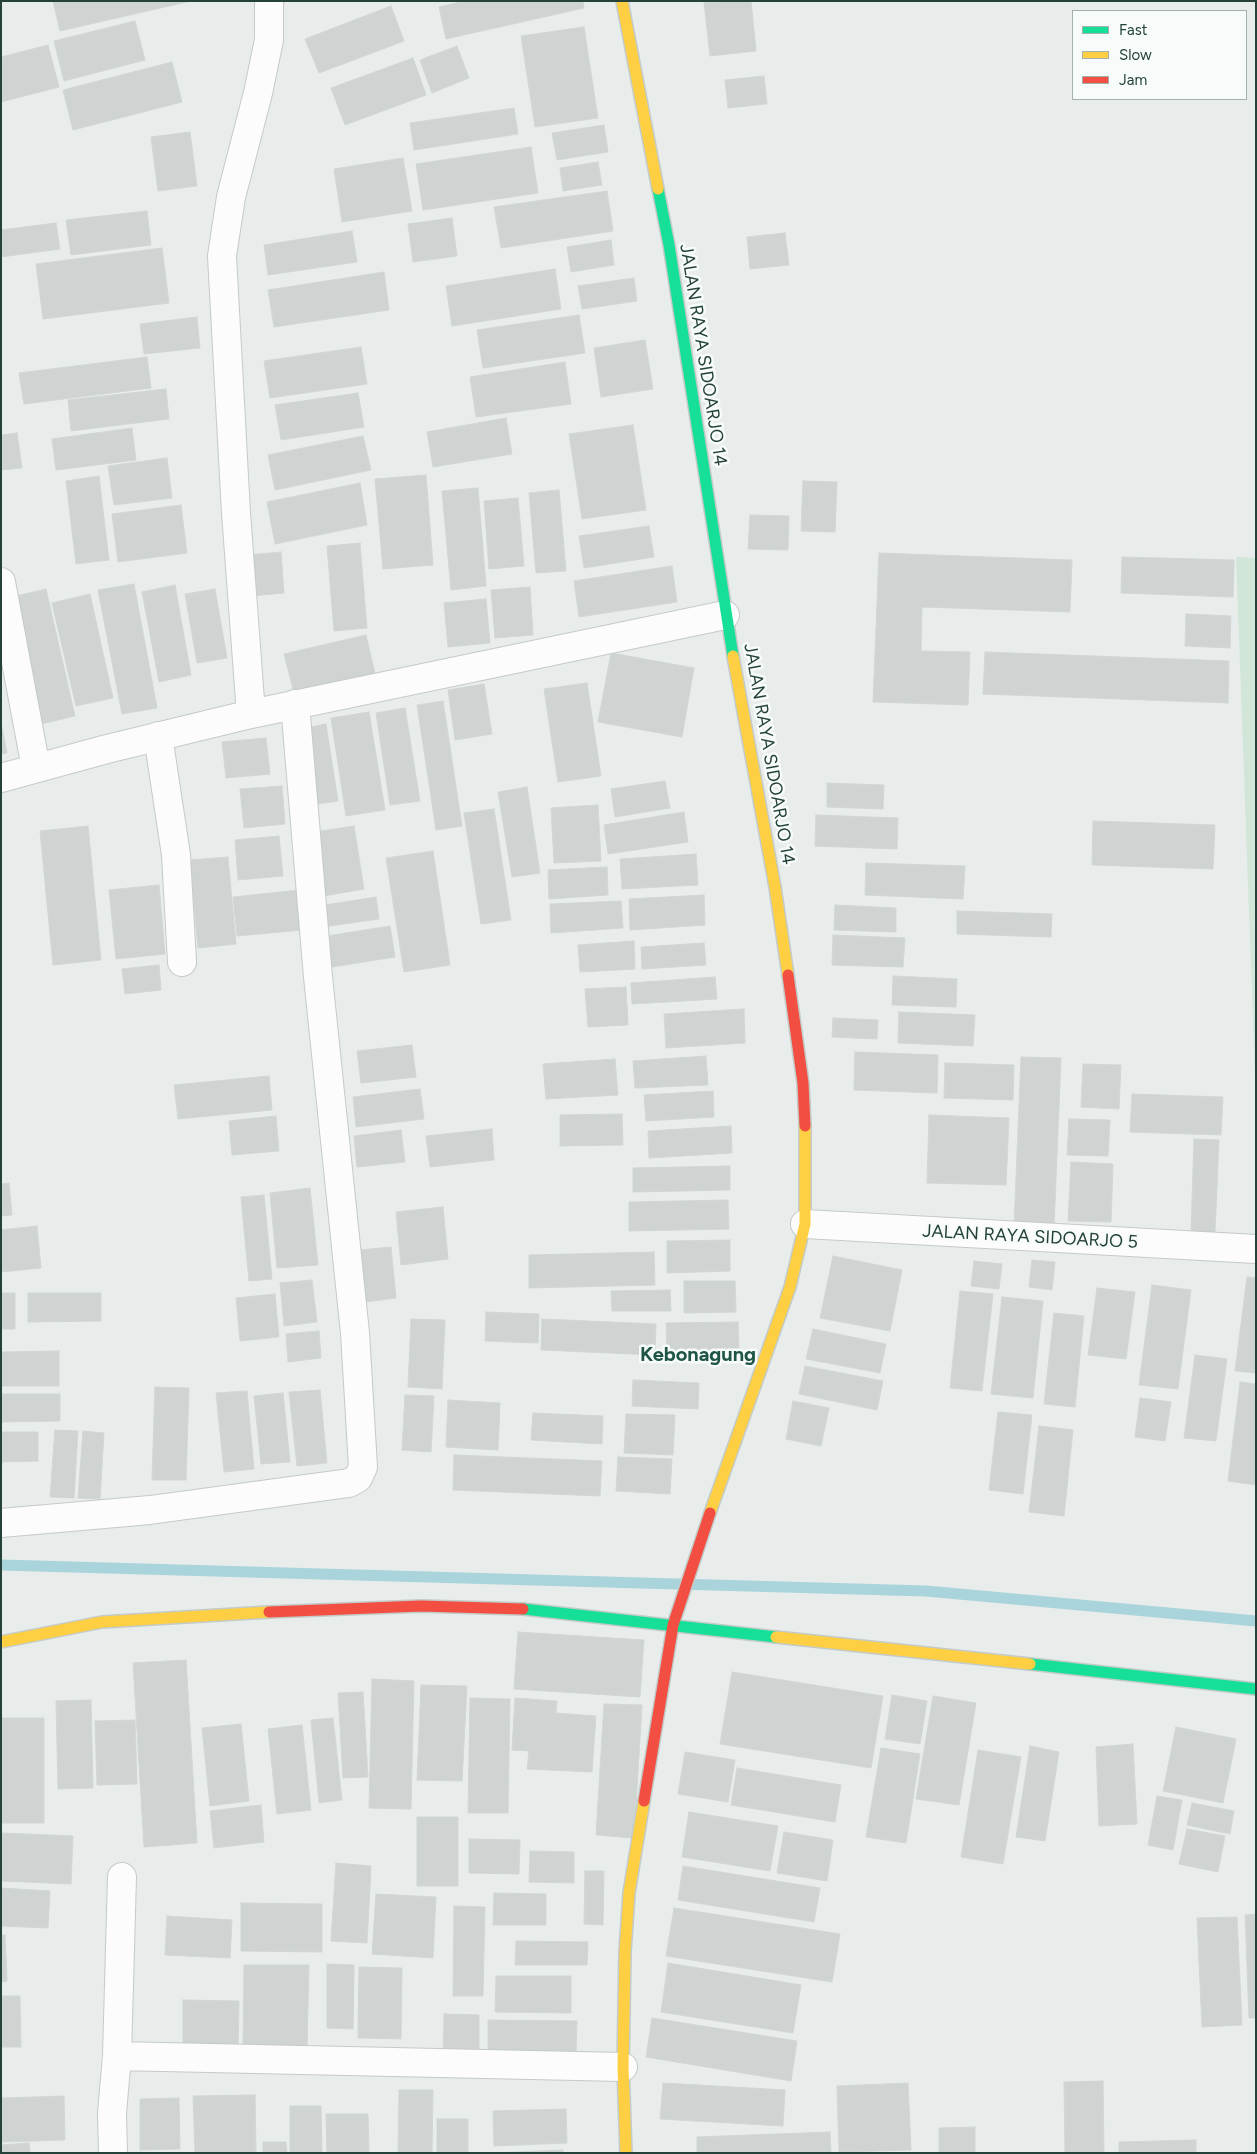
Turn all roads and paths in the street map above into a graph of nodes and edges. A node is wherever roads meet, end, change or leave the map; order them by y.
1 (269, 1) edge
2 (622, 1) edge
3 (1, 582) edge
4 (725, 615) junction
5 (295, 704) junction
6 (251, 714) junction
7 (158, 736) junction
8 (36, 768) junction
9 (1, 778) edge
10 (182, 962) dead end
11 (805, 1224) junction
12 (1256, 1249) edge
13 (1, 1523) edge
14 (673, 1625) junction
15 (1, 1642) edge
16 (1256, 1689) edge
17 (122, 1877) dead end
18 (117, 2056) junction
19 (623, 2066) junction
20 (113, 2153) edge
21 (626, 2153) edge

1 - 6 street
2 - 4 main road, JALAN RAYA SIDOARJO 14
3 - 8 street
4 - 5 street
4 - 11 main road, JALAN RAYA SIDOARJO 14
5 - 6 street
5 - 13 street
6 - 7 street
7 - 8 street
7 - 10 street
8 - 9 street
11 - 12 street, JALAN RAYA SIDOARJO 5
11 - 14 main road, JALAN RAYA SIDOARJO 14
14 - 15 main road
14 - 16 main road
14 - 19 main road, JALAN RAYA SIDOARJO 14
17 - 18 street
18 - 19 street
18 - 20 street
19 - 21 main road, JALAN RAYA SIDOARJO 14

